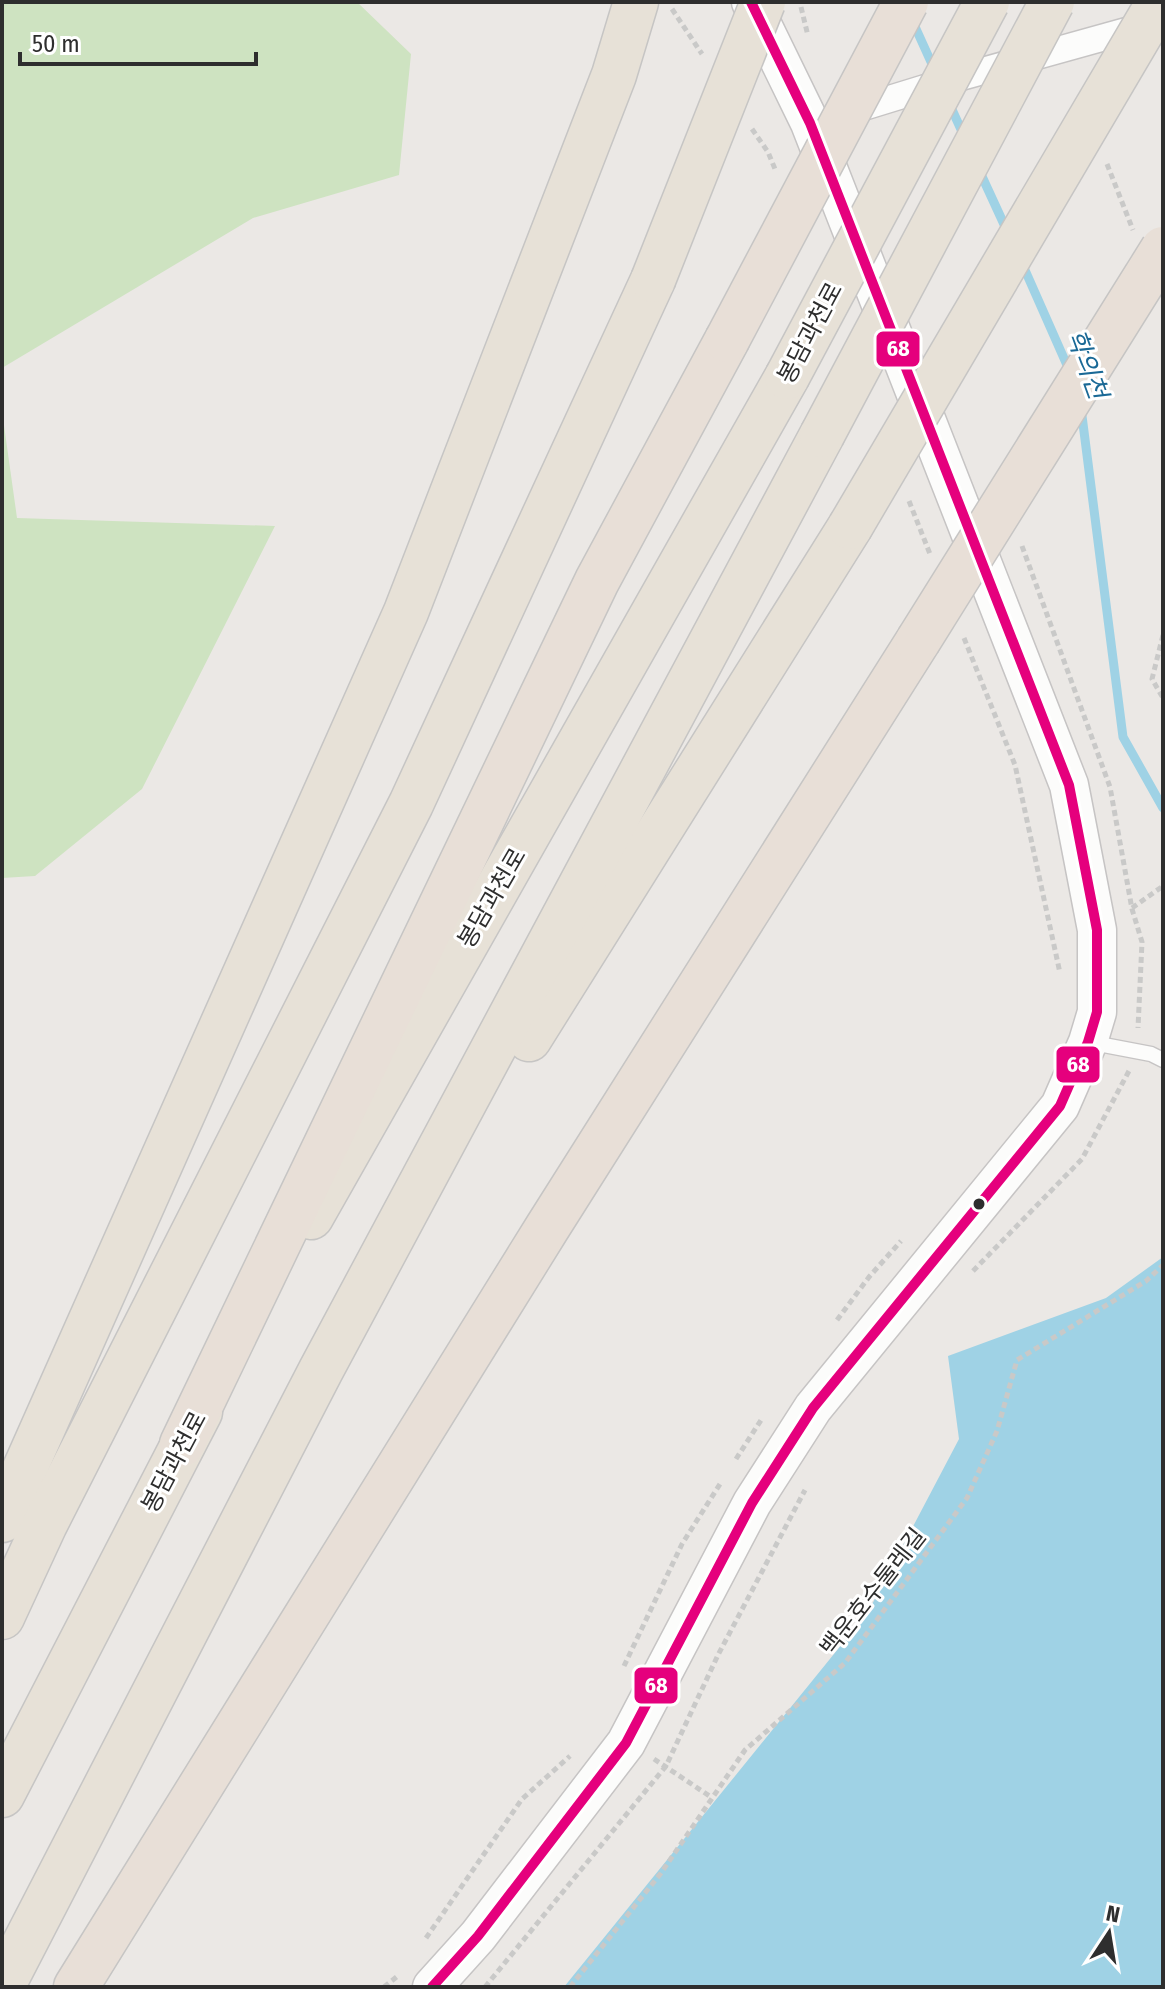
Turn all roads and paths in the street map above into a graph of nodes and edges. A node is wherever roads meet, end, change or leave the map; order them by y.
1 (636, 2) edge
2 (751, 2) edge
3 (763, 2) edge
4 (906, 2) edge
5 (987, 2) edge
6 (1052, 2) edge
7 (1159, 2) edge
8 (1163, 21) edge
9 (810, 123) junction
10 (1163, 249) edge
11 (1163, 635) edge
12 (1163, 698) edge
13 (1163, 886) edge
14 (1132, 909) dead end
15 (1140, 1013) dead end
16 (1088, 1042) junction
17 (1134, 1051) junction
18 (1163, 1060) edge
19 (1163, 1265) edge
20 (964, 1281) dead end
21 (321, 1370) junction
22 (182, 1444) junction
23 (806, 1489) dead end
24 (2, 1520) edge
25 (2, 1617) edge
26 (626, 1743) junction
27 (666, 1766) junction
28 (2, 1795) edge
29 (711, 1797) junction
30 (2, 1987) edge
31 (76, 1987) edge
32 (432, 1987) edge
33 (485, 1987) edge
34 (570, 1987) edge

1 - 24 highway
2 - 9 main road
3 - 25 highway, bridge
4 - 22 highway, bridge
5 - 22 highway, 봉담과천로, bridge
6 - 21 highway, bridge
7 - 21 highway, bridge
8 - 9 street
9 - 16 main road
10 - 31 highway, bridge
11 - 12 path
13 - 14 path
15 - 17 path
16 - 17 lane
16 - 26 main road
17 - 18 lane
17 - 20 path
19 - 29 path, 백운호수둘레길
21 - 30 highway
22 - 28 highway, 봉담과천로
23 - 27 path
26 - 27 path
26 - 32 main road
27 - 29 path
27 - 33 path
29 - 34 path, 백운호수둘레길

